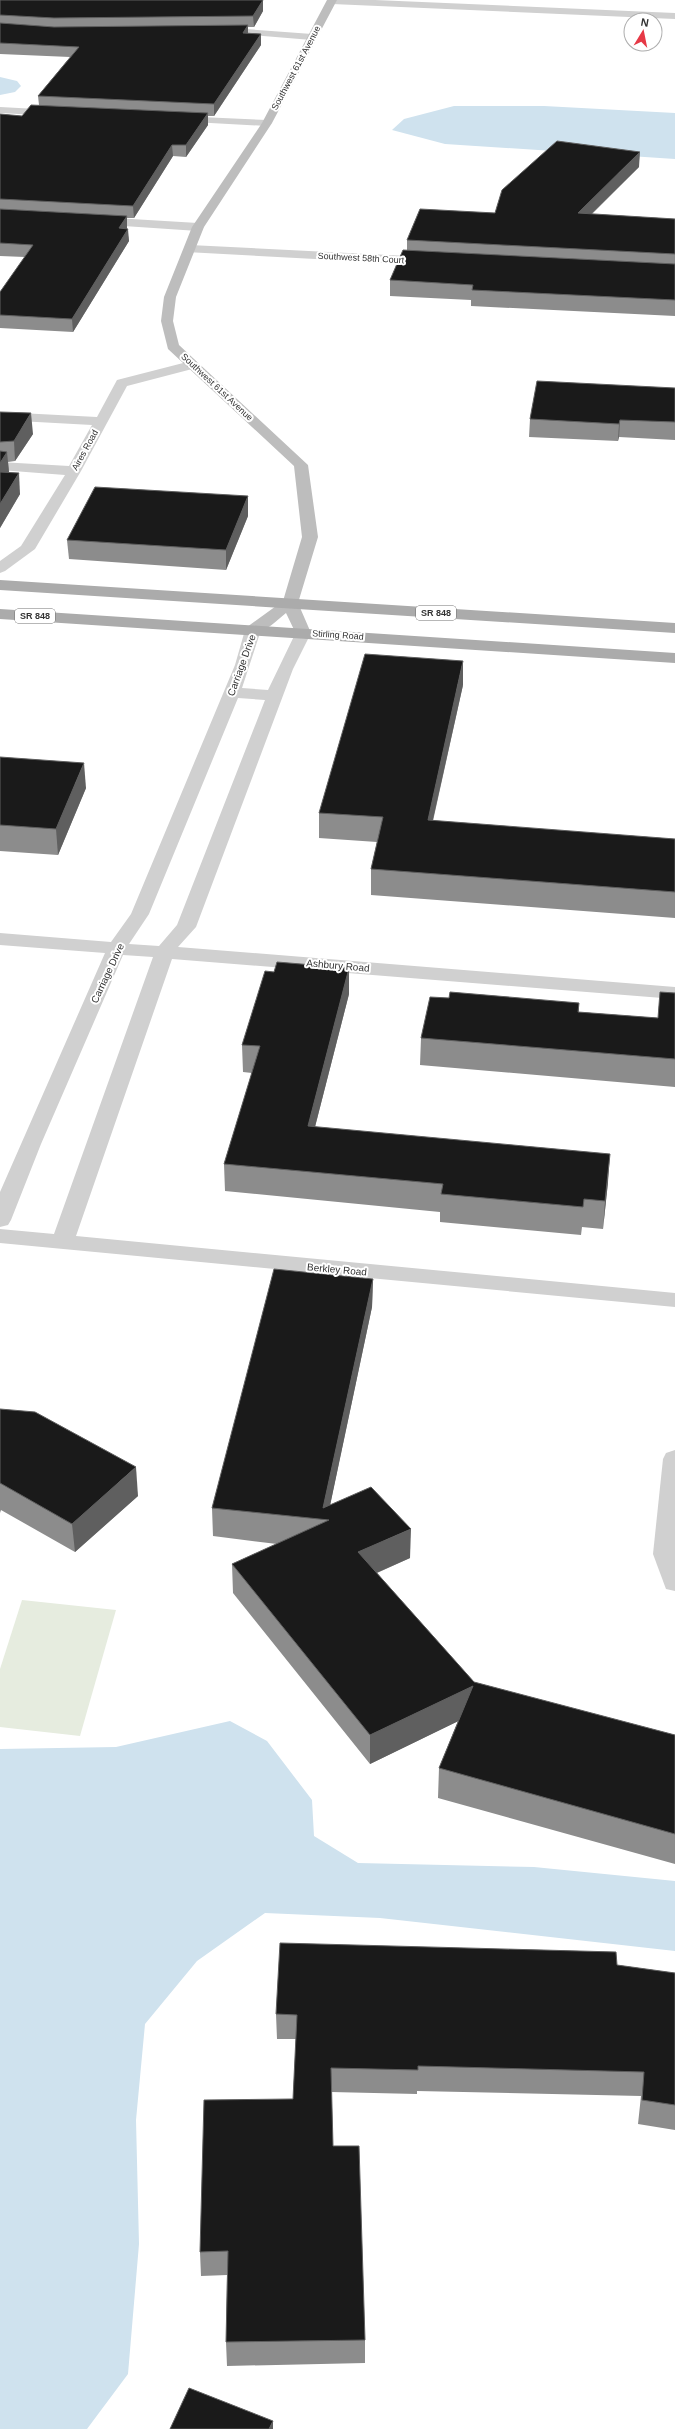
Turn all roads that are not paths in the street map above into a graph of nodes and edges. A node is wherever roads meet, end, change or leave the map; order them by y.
1 (332, 1) edge
2 (675, 16) edge
3 (209, 30) edge
4 (312, 37) junction
5 (0, 110) edge
6 (71, 114) edge
7 (165, 118) edge
8 (267, 123) junction
9 (87, 221) edge
10 (198, 227) junction
11 (190, 249) junction
12 (440, 262) edge
13 (191, 365) junction
14 (0, 416) edge
15 (101, 421) junction
16 (0, 466) edge
17 (74, 471) junction
18 (0, 568) edge
19 (0, 585) edge
20 (290, 604) junction
21 (0, 614) edge
22 (675, 628) edge
23 (254, 630) junction
24 (303, 633) junction
25 (675, 658) edge
26 (232, 692) junction
27 (275, 696) junction
28 (0, 938) edge
29 (117, 948) junction
30 (166, 951) junction
31 (675, 993) edge
32 (0, 1220) edge
33 (0, 1236) edge
34 (62, 1244) junction
35 (675, 1300) edge
36 (675, 1459) edge
37 (675, 1582) edge

1 - 2 street
1 - 4 street, Southwest 61st Avenue
3 - 4 street
4 - 8 street, Southwest 61st Avenue
5 - 6 street
7 - 8 street
8 - 10 street, Southwest 61st Avenue
9 - 10 street
10 - 11 street, Southwest 61st Avenue
11 - 12 street, Southwest 58th Court
11 - 13 street, Southwest 61st Avenue
13 - 15 street, Aires Road
13 - 20 street, Southwest 61st Avenue
14 - 15 street
15 - 17 street, Aires Road
16 - 17 street
17 - 18 street, Aires Road
19 - 20 main road, SR 848
20 - 22 main road, SR 848
20 - 23 street, Carriage Drive
20 - 24 street
21 - 23 main road, Stirling Road / SR 848
23 - 24 main road, Stirling Road / SR 848
23 - 26 street, Carriage Drive
24 - 25 main road, Stirling Road / SR 848
24 - 27 street
26 - 27 street
26 - 29 street, Carriage Drive
27 - 30 street
28 - 29 street, Ashbury Road
29 - 30 street, Ashbury Road
29 - 32 street, Carriage Drive
30 - 31 street, Ashbury Road
30 - 34 street
33 - 34 street, Berkley Road
34 - 35 street, Berkley Road
36 - 37 street

